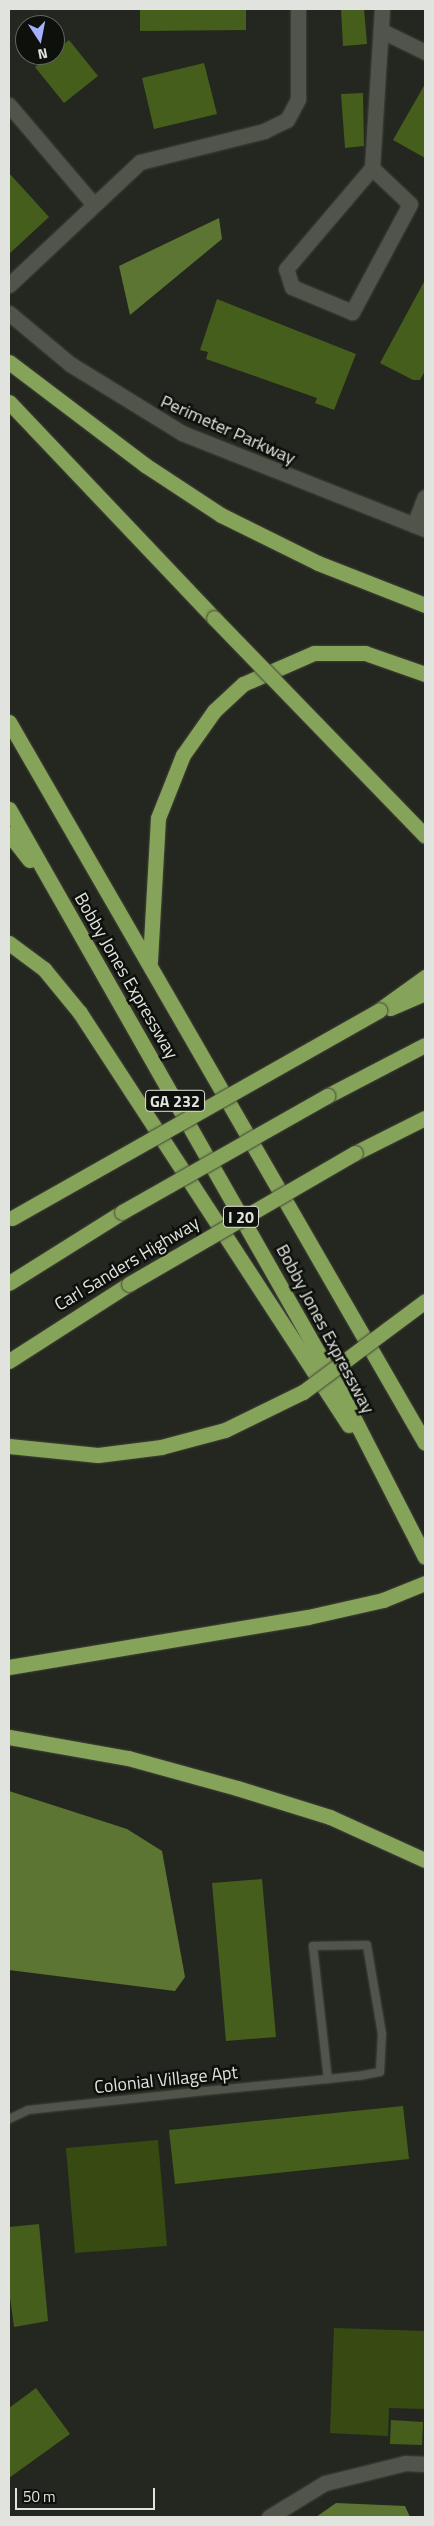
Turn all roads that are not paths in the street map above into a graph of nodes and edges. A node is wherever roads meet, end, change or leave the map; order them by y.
1 (298, 9) edge
2 (382, 9) edge
3 (382, 30) junction
4 (425, 52) edge
5 (9, 105) edge
6 (372, 168) junction
7 (94, 205) junction
8 (9, 285) edge
9 (9, 313) edge
10 (9, 362) edge
11 (9, 402) edge
12 (425, 497) edge
13 (420, 527) edge
14 (425, 605) edge
15 (425, 674) edge
16 (9, 717) edge
17 (9, 722) edge
18 (20, 742) junction
19 (9, 809) edge
20 (9, 834) edge
21 (425, 836) edge
22 (66, 910) junction
23 (9, 942) edge
24 (150, 961) junction
25 (425, 977) edge
26 (425, 992) edge
27 (379, 1010) junction
28 (425, 1045) edge
29 (425, 1118) edge
30 (10, 1219) edge
31 (9, 1283) edge
32 (425, 1301) edge
33 (9, 1360) edge
34 (364, 1443) junction
35 (425, 1443) edge
36 (9, 1446) edge
37 (425, 1557) edge
38 (425, 1583) edge
39 (9, 1667) edge
40 (9, 1737) edge
41 (425, 1860) edge
42 (328, 2079) junction
43 (9, 2119) edge
44 (425, 2464) edge
45 (269, 2517) edge

1 - 7 street
2 - 3 street
3 - 4 street
3 - 6 street
5 - 7 street
6 - 6 street
7 - 8 street
9 - 13 street, Perimeter Parkway
10 - 14 highway
11 - 21 highway, bridge
12 - 13 street
15 - 24 highway
16 - 18 highway
17 - 18 highway, Bobby Jones Expressway / GA 232
18 - 24 highway, Bobby Jones Expressway / GA 232
19 - 22 highway, Bobby Jones Expressway / GA 232
20 - 22 highway
22 - 34 highway, Bobby Jones Expressway / GA 232
23 - 34 highway
24 - 35 highway, Bobby Jones Expressway / GA 232
25 - 27 highway
26 - 27 highway
27 - 30 highway, bridge
28 - 31 highway, bridge
29 - 33 highway, Carl Sanders Highway / I 20, bridge
32 - 36 highway, bridge
34 - 37 highway, Bobby Jones Expressway / GA 232
38 - 39 highway
40 - 41 highway
42 - 42 lane, Colonial Village Apt
42 - 43 lane, Colonial Village Apt
44 - 45 street

